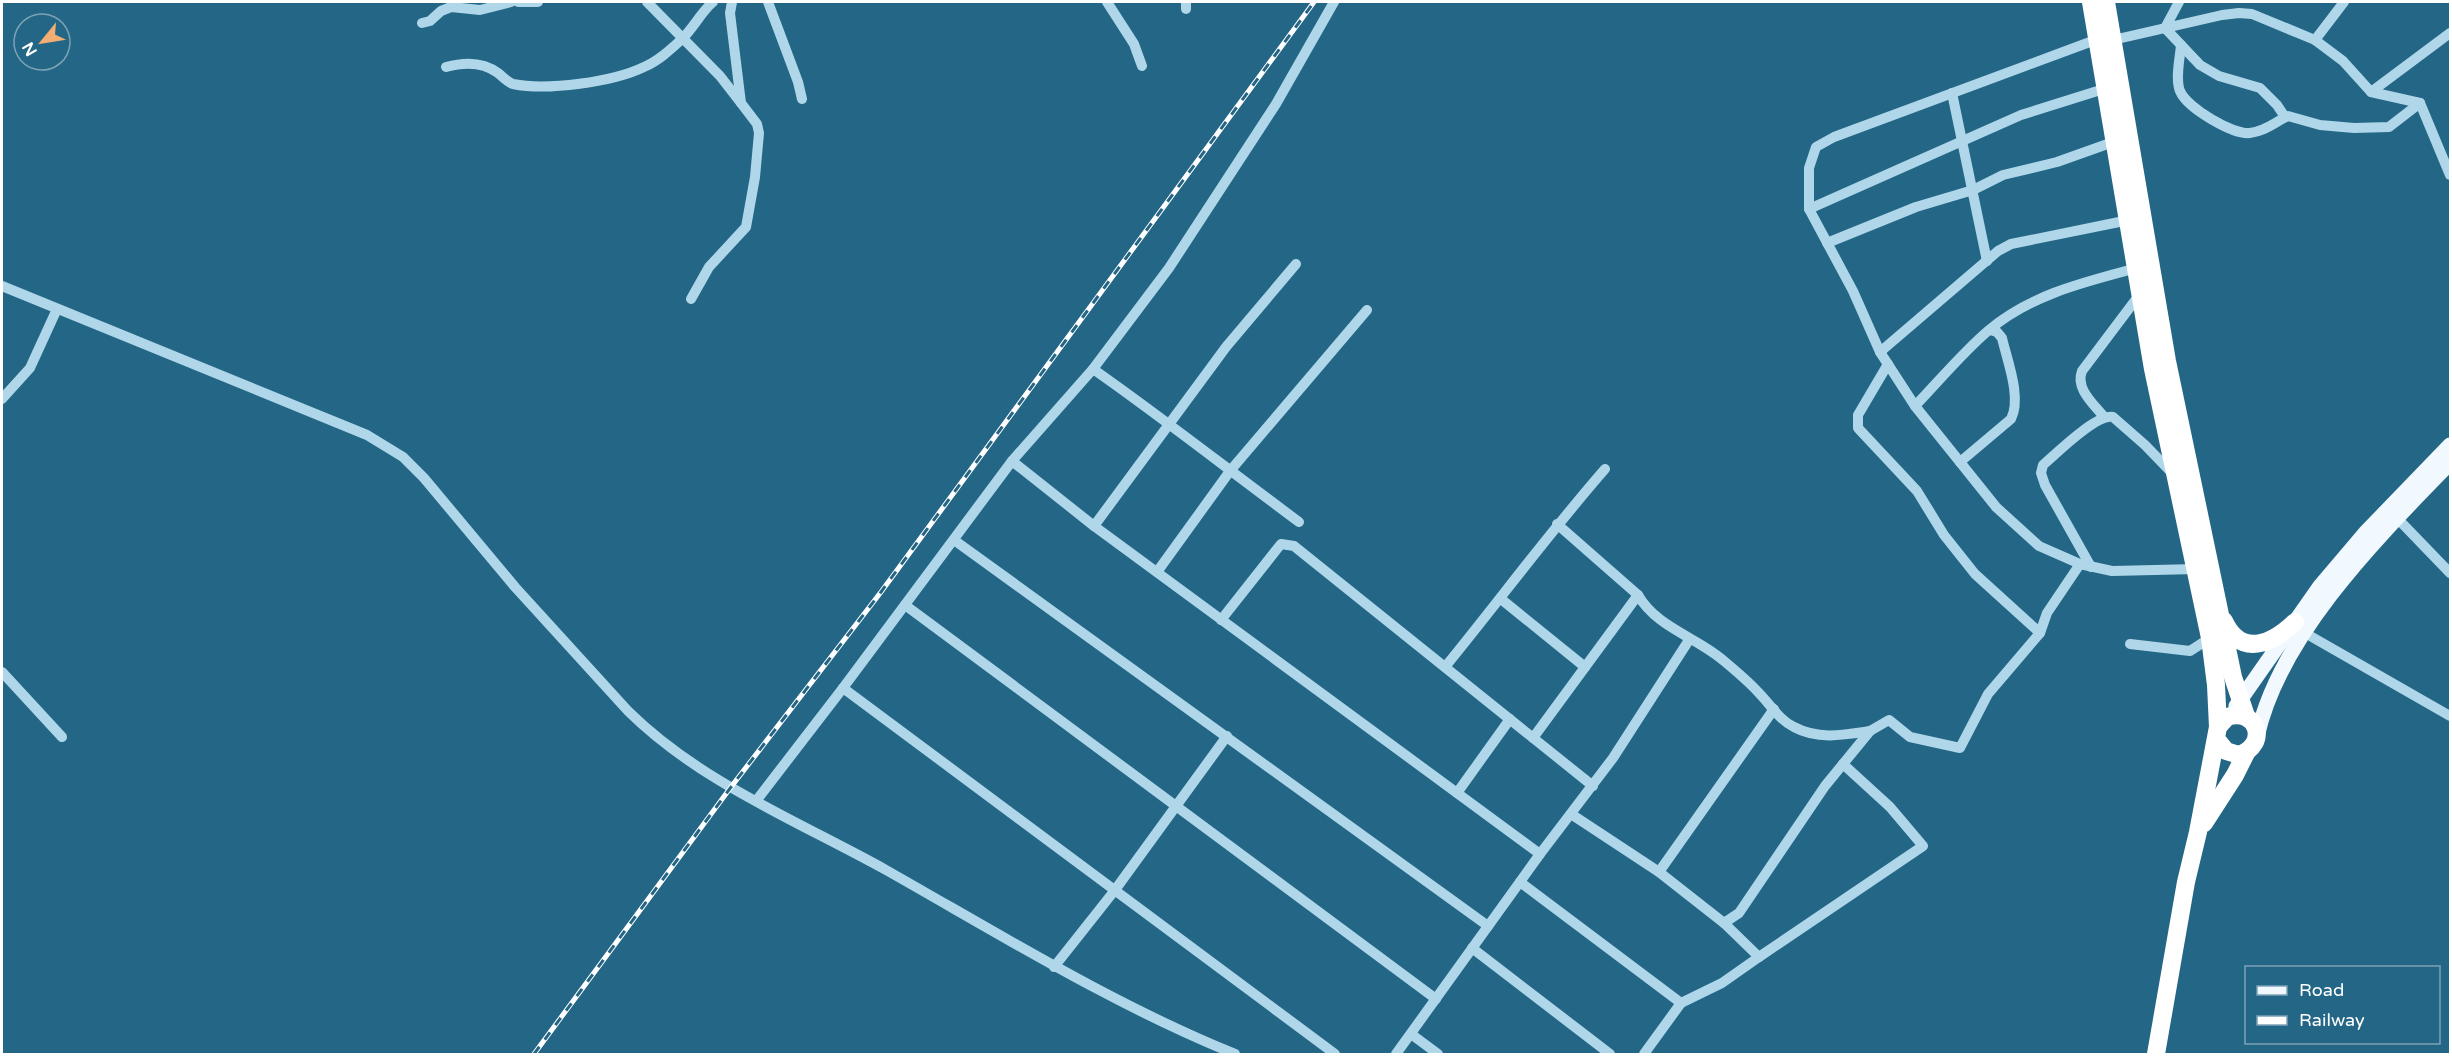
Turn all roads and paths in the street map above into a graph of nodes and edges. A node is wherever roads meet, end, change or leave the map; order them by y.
1 (512, 2) edge
2 (518, 2) edge
3 (538, 2) edge
4 (647, 2) edge
5 (713, 2) edge
6 (732, 2) edge
7 (768, 2) edge
8 (1107, 2) edge
9 (1334, 2) edge
10 (2091, 2) edge
11 (2106, 2) edge
12 (2179, 2) edge
13 (2344, 2) edge
14 (422, 23) dead end
15 (2165, 28) junction
16 (2451, 33) edge
17 (683, 38) junction
18 (2106, 40) junction
19 (2314, 40) junction
20 (2181, 45) junction
21 (1142, 66) dead end
22 (446, 67) dead end
23 (2107, 88) junction
24 (2371, 92) junction
25 (1952, 93) junction
26 (802, 99) dead end
27 (741, 103) junction
28 (2420, 103) junction
29 (2285, 117) junction
30 (1962, 141) junction
31 (2116, 141) junction
32 (2451, 176) edge
33 (1973, 189) junction
34 (1809, 209) junction
35 (2129, 220) junction
36 (1827, 243) junction
37 (1987, 261) junction
38 (1296, 264) dead end
39 (2137, 268) junction
40 (2, 286) edge
41 (2140, 294) junction
42 (691, 299) dead end
43 (57, 309) junction
44 (1367, 310) dead end
45 (1990, 330) junction
46 (1880, 352) junction
47 (1888, 364) junction
48 (1093, 369) junction
49 (2, 399) edge
50 (1915, 406) junction
51 (2104, 417) junction
52 (1170, 423) junction
53 (2451, 445) edge
54 (1012, 461) junction
55 (1960, 462) junction
56 (2451, 463) edge
57 (1605, 469) dead end
58 (1230, 471) junction
59 (2176, 478) junction
60 (2397, 518) junction
61 (1299, 522) dead end
62 (1557, 524) junction
63 (1094, 526) junction
64 (954, 540) junction
65 (2086, 566) junction
66 (2197, 569) junction
67 (1157, 572) junction
68 (2451, 573) edge
69 (1638, 595) junction
70 (1501, 599) junction
71 (2217, 601) junction
72 (905, 605) junction
73 (1221, 620) junction
74 (2300, 627) junction
75 (2040, 633) junction
76 (2210, 638) junction
77 (1689, 640) junction
78 (2130, 644) dead end
79 (1445, 667) junction
80 (1585, 667) junction
81 (2, 672) edge
82 (843, 688) junction
83 (1774, 709) junction
84 (2451, 716) edge
85 (1510, 719) junction
86 (2230, 720) junction
87 (1870, 731) junction
88 (1227, 736) junction
89 (62, 737) dead end
90 (2257, 737) junction
91 (1533, 738) junction
92 (2246, 753) junction
93 (1843, 764) junction
94 (1593, 786) junction
95 (1457, 793) junction
96 (756, 801) junction
97 (1178, 806) junction
98 (1571, 814) junction
99 (2199, 832) junction
100 (1540, 854) junction
101 (1659, 872) junction
102 (1520, 882) junction
103 (1115, 890) junction
104 (1724, 923) junction
105 (1488, 926) junction
106 (1472, 948) junction
107 (1759, 957) junction
108 (1054, 967) junction
109 (1436, 999) junction
110 (1681, 1002) junction
111 (1411, 1034) junction
112 (2157, 1049) edge
113 (1235, 1054) edge
114 (1335, 1054) edge
115 (1396, 1054) edge
116 (1438, 1054) edge
117 (1610, 1054) edge
118 (1644, 1054) edge

1 - 14 street
2 - 3 street
4 - 17 street
5 - 17 street
6 - 27 street
7 - 26 street
8 - 21 street
9 - 48 street
10 - 18 highway
11 - 18 highway
12 - 15 street
13 - 19 street
15 - 18 street
15 - 19 street
15 - 20 street
16 - 24 street
17 - 22 street
17 - 27 street
18 - 23 highway
18 - 25 street
18 - 71 highway
19 - 24 street
20 - 29 street
20 - 29 street
23 - 30 street
23 - 31 highway
24 - 28 street
25 - 30 street
25 - 34 street
27 - 42 street
28 - 29 street
28 - 32 street
30 - 33 street
30 - 34 street
31 - 33 street
31 - 35 highway
33 - 36 street
33 - 37 street
34 - 36 street
35 - 37 street
35 - 39 highway
36 - 46 street
37 - 46 street
38 - 52 street
39 - 41 highway
39 - 45 street
40 - 43 street
41 - 51 street
41 - 59 highway
43 - 49 street
43 - 96 street
44 - 58 street
45 - 50 street
45 - 55 street
46 - 47 street
47 - 50 street
47 - 75 street
48 - 52 street
48 - 54 street
50 - 55 street
51 - 59 street
51 - 65 street
52 - 58 street
52 - 63 street
53 - 74 main road
54 - 63 street
54 - 64 street
55 - 65 street
56 - 60 main road
57 - 62 street
58 - 61 street
58 - 67 street
59 - 66 highway
60 - 68 street
60 - 74 main road
62 - 69 street
62 - 70 street
63 - 67 street
64 - 72 street
64 - 88 street
65 - 66 street
65 - 75 street
66 - 76 highway
67 - 73 street
69 - 77 street
69 - 80 street
70 - 79 street
70 - 80 street
71 - 74 highway
71 - 86 highway
72 - 82 street
72 - 97 street
73 - 79 street
73 - 95 street
74 - 84 street
74 - 86 main road
74 - 90 main road
75 - 87 street
76 - 78 street
76 - 86 highway
77 - 83 street
77 - 94 street
79 - 85 street
80 - 91 street
81 - 89 street
82 - 96 street
82 - 103 street
83 - 87 street
83 - 101 street
85 - 91 street
85 - 95 street
86 - 90 highway
86 - 92 highway
86 - 99 highway
87 - 93 street
88 - 97 street
88 - 105 street
90 - 92 highway
91 - 94 street
92 - 99 highway
93 - 104 street
93 - 107 street
94 - 98 street
95 - 100 street
96 - 108 street
97 - 103 street
97 - 109 street
98 - 100 street
98 - 101 street
99 - 112 highway
100 - 102 street
101 - 104 street
102 - 105 street
102 - 110 street
103 - 108 street
103 - 114 street
104 - 107 street
105 - 106 street
106 - 109 street
106 - 117 street
107 - 110 street
108 - 113 street
109 - 111 street
110 - 118 street
111 - 115 street
111 - 116 street

